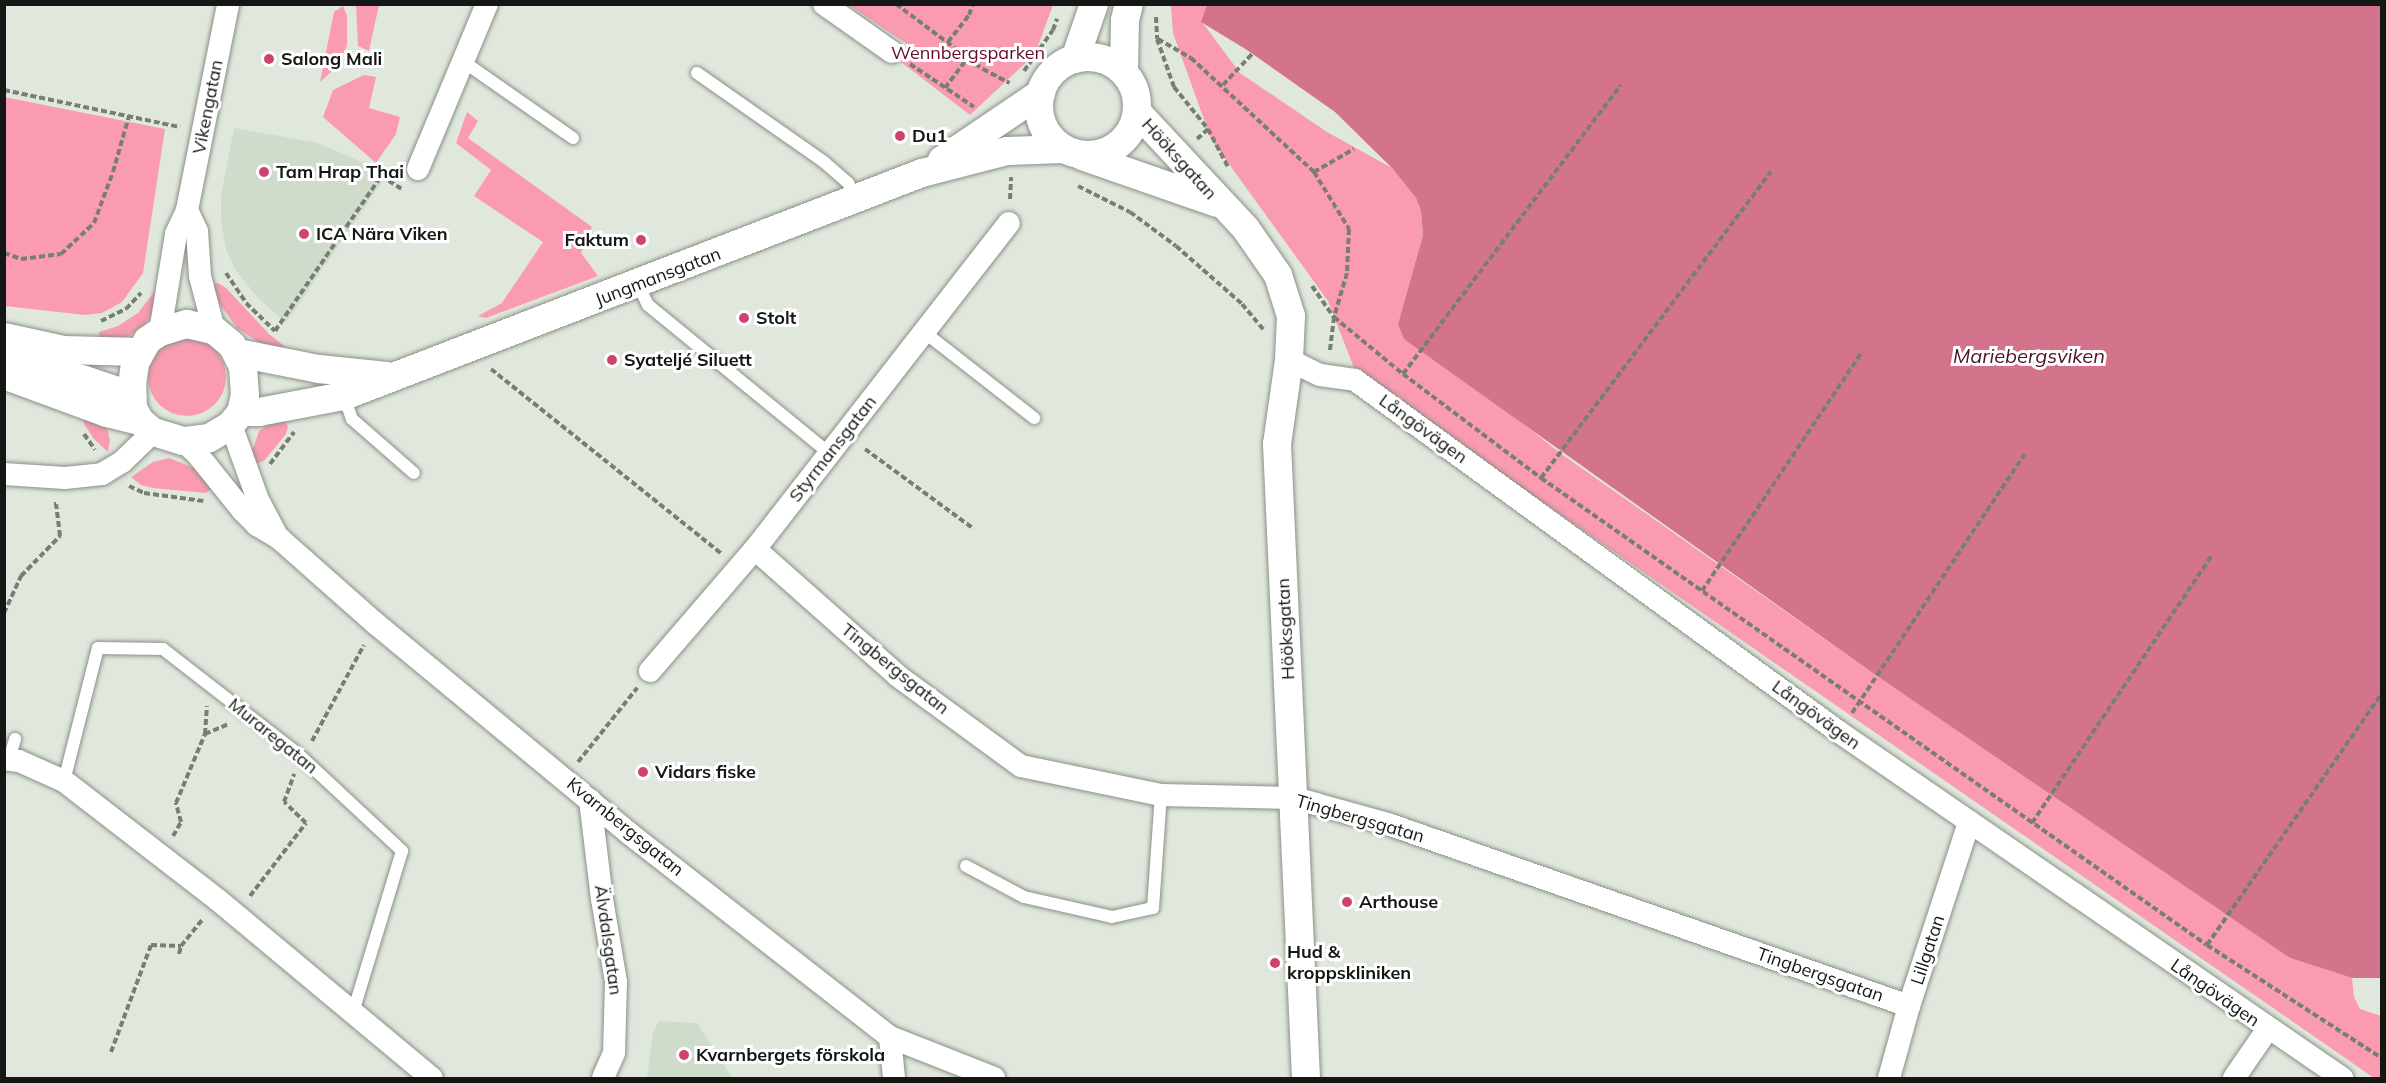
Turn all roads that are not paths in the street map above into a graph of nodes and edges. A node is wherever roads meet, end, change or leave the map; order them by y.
1 (228, 4) edge
2 (487, 4) edge
3 (824, 4) edge
4 (1094, 4) edge
5 (1129, 4) edge
6 (892, 52) road end
7 (1075, 59) junction
8 (464, 62) junction
9 (1124, 72) junction
10 (697, 73) dead end
11 (1030, 85) junction
12 (1138, 114) junction
13 (573, 138) dead end
14 (1071, 151) junction
15 (418, 169) road end
16 (922, 173) junction
17 (857, 198) junction
18 (1220, 204) junction
19 (187, 210) junction
20 (1009, 223) road end
21 (638, 284) junction
22 (214, 330) junction
23 (160, 332) junction
24 (924, 332) junction
25 (4, 336) edge
26 (140, 352) junction
27 (238, 353) junction
28 (4, 360) edge
29 (1289, 360) junction
30 (4, 375) edge
31 (345, 395) junction
32 (142, 416) junction
33 (1034, 418) dead end
34 (236, 419) junction
35 (183, 441) junction
36 (829, 453) junction
37 (414, 473) dead end
38 (4, 474) edge
39 (279, 539) junction
40 (755, 549) junction
41 (650, 671) road end
42 (9, 752) edge
43 (64, 781) junction
44 (1161, 795) junction
45 (1294, 798) junction
46 (590, 800) junction
47 (1969, 822) junction
48 (966, 866) dead end
49 (1909, 1006) junction
50 (353, 1012) junction
51 (2267, 1030) junction
52 (891, 1037) junction
53 (432, 1078) edge
54 (603, 1078) edge
55 (894, 1078) edge
56 (994, 1078) edge
57 (1306, 1078) edge
58 (1889, 1078) edge
59 (2234, 1078) edge
60 (2342, 1078) edge

1 - 19 street, Vikengatan
2 - 8 street
3 - 6 street
4 - 7 street
5 - 9 street
7 - 9 street
7 - 11 street
8 - 13 lane
8 - 15 street
9 - 12 street
10 - 17 lane
11 - 14 street
11 - 16 street, Jungmansgatan
12 - 14 street
12 - 18 street, Hööksgatan
14 - 16 street, Jungmansgatan
14 - 18 street, Hööksgatan
16 - 17 street, Jungmansgatan
17 - 21 street, Jungmansgatan
18 - 29 street, Hööksgatan
19 - 22 street
19 - 23 street, Vikengatan
20 - 24 street, Styrmansgatan
21 - 31 street, Jungmansgatan
21 - 36 lane
22 - 23 street
22 - 27 street
23 - 26 street
24 - 33 lane
24 - 36 street, Styrmansgatan
25 - 26 street
26 - 32 street
27 - 31 street, Jungmansgatan
27 - 34 street
28 - 32 street
29 - 45 street, Hööksgatan
29 - 47 street, Långövägen
30 - 32 street
31 - 34 street, Jungmansgatan
31 - 37 lane
32 - 35 street
32 - 38 street
34 - 35 street
34 - 39 street, Kvarnbergsgatan
35 - 39 street, Kvarnbergsgatan
36 - 40 street, Styrmansgatan
39 - 46 street, Kvarnbergsgatan
40 - 41 street, Styrmansgatan
40 - 44 street, Tingbergsgatan
42 - 43 street
43 - 50 street
43 - 50 lane, Muraregatan
44 - 45 street, Tingbergsgatan
44 - 48 lane
45 - 49 street, Tingbergsgatan
45 - 57 street, Hööksgatan
46 - 52 street, Kvarnbergsgatan
46 - 54 street, Älvdalsgatan
47 - 49 street, Lillgatan
47 - 51 street, Långövägen
49 - 58 street, Lillgatan
50 - 53 street
51 - 59 street
51 - 60 street, Långövägen
52 - 55 street
52 - 56 street, Kvarnbergsgatan

